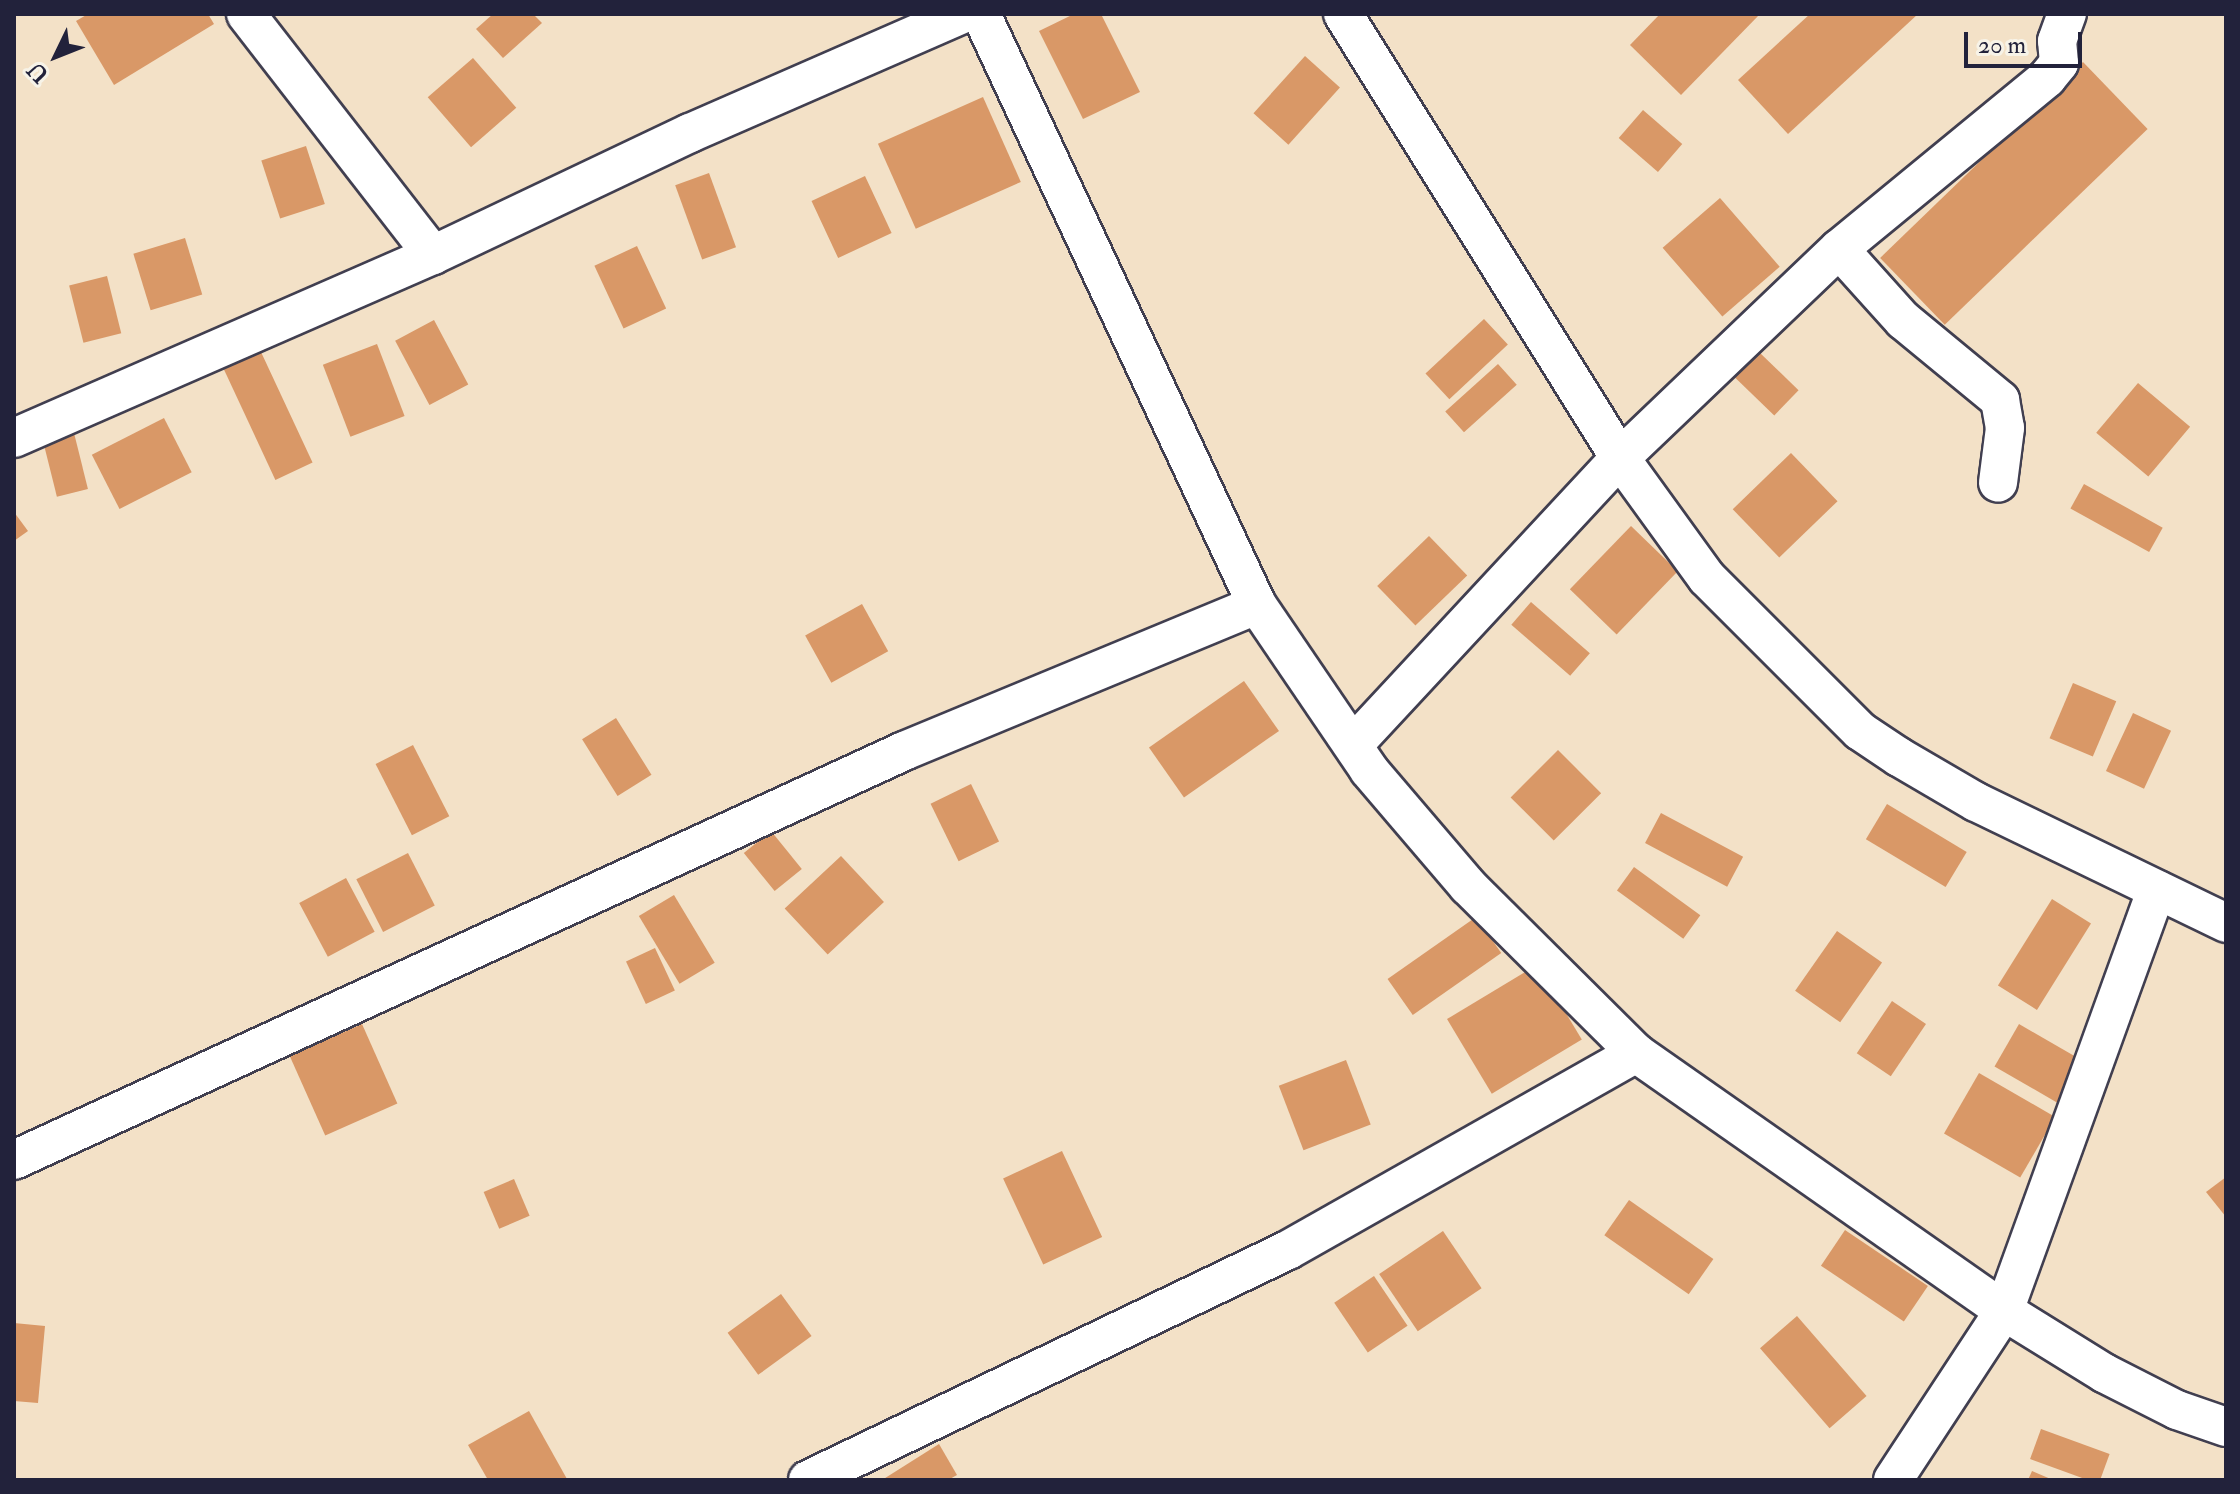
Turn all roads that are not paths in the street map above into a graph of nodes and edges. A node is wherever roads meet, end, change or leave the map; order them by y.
1 (246, 14) edge
2 (963, 14) edge
3 (981, 14) edge
4 (1343, 14) edge
5 (2067, 14) edge
6 (1839, 249) junction
7 (433, 255) junction
8 (14, 438) edge
9 (1620, 458) junction
10 (1998, 483) dead end
11 (1257, 605) junction
12 (1353, 745) junction
13 (2156, 890) junction
14 (2226, 923) edge
15 (1636, 1053) junction
16 (14, 1160) edge
17 (2004, 1311) junction
18 (2226, 1427) edge
19 (808, 1480) edge
20 (1893, 1480) edge

1 - 7 street
2 - 7 street
3 - 11 street
4 - 9 street
5 - 6 street
6 - 9 street
6 - 10 street
7 - 8 street
9 - 12 street
9 - 13 street
11 - 12 street
11 - 16 street
12 - 15 street
13 - 14 street
13 - 17 street
15 - 17 street
15 - 19 street
17 - 18 street
17 - 20 street

